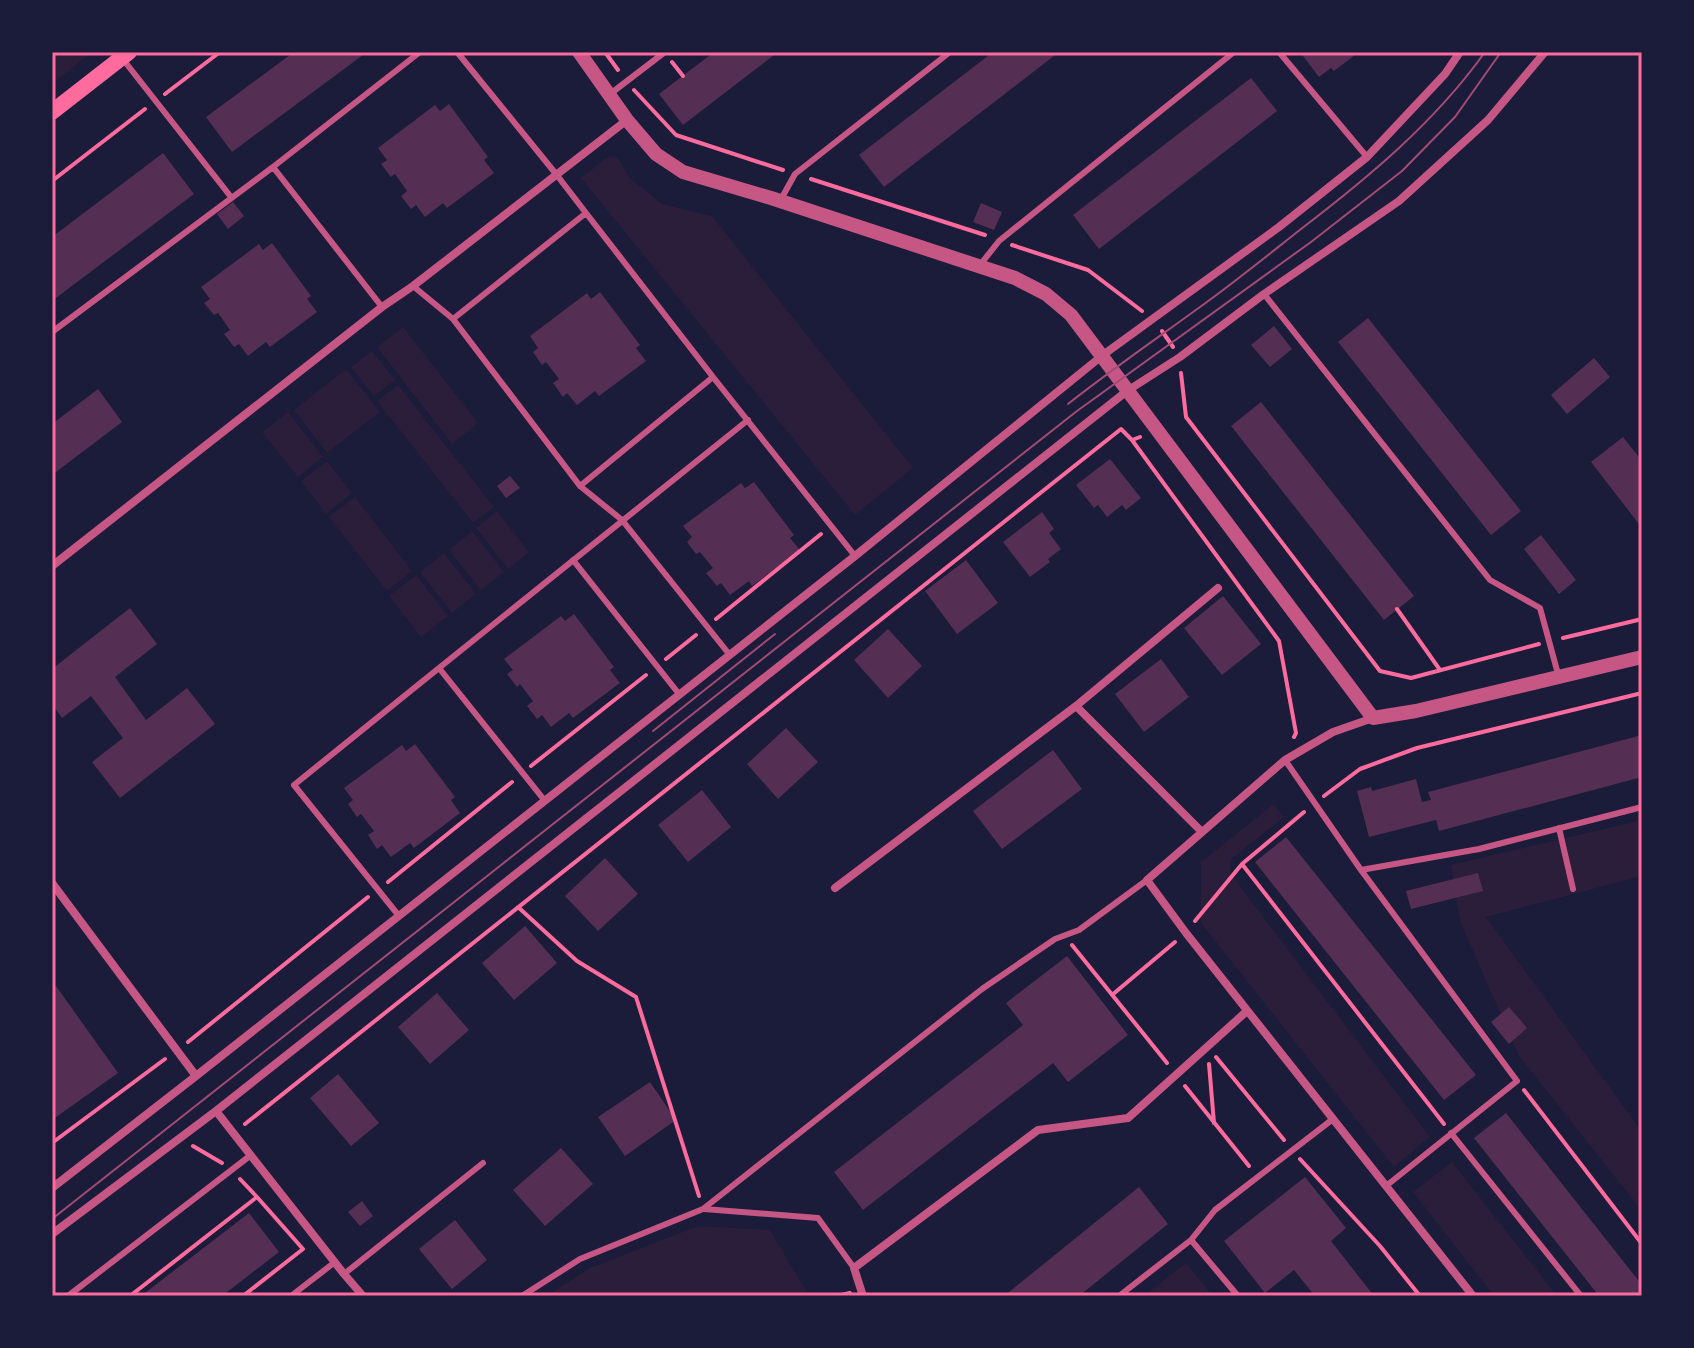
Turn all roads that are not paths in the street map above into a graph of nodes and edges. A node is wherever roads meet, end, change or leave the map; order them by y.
1 (420, 52) edge
2 (457, 52) edge
3 (579, 52) edge
4 (665, 52) edge
5 (950, 52) edge
6 (1234, 52) edge
7 (1279, 52) edge
8 (1460, 52) edge
9 (1545, 52) edge
10 (125, 55) edge
11 (609, 95) junction
12 (52, 112) edge
13 (627, 120) junction
14 (1367, 157) junction
15 (273, 167) junction
16 (556, 174) junction
17 (231, 197) junction
18 (780, 201) junction
19 (586, 213) junction
20 (979, 266) junction
21 (413, 286) junction
22 (1264, 294) junction
23 (382, 307) junction
24 (453, 319) junction
25 (52, 332) edge
26 (1103, 355) junction
27 (713, 377) junction
28 (1127, 391) junction
29 (748, 420) junction
30 (580, 486) junction
31 (622, 520) junction
32 (855, 556) junction
33 (573, 560) junction
34 (52, 566) edge
35 (1218, 588) dead end
36 (729, 654) junction
37 (1642, 657) edge
38 (439, 668) junction
39 (1559, 678) junction
40 (679, 694) junction
41 (1076, 706) junction
42 (1373, 718) junction
43 (1285, 760) junction
44 (545, 801) junction
45 (1642, 807) edge
46 (1559, 828) junction
47 (1202, 832) junction
48 (1361, 870) junction
49 (1147, 880) junction
50 (52, 883) edge
51 (835, 888) dead end
52 (1573, 889) dead end
53 (399, 916) junction
54 (1247, 1011) junction
55 (196, 1076) junction
56 (216, 1111) junction
57 (1333, 1119) junction
58 (1451, 1133) junction
59 (251, 1155) junction
60 (483, 1163) dead end
61 (53, 1185) edge
62 (1386, 1186) junction
63 (703, 1209) junction
64 (52, 1234) edge
65 (1191, 1240) junction
66 (335, 1262) junction
67 (854, 1268) junction
68 (344, 1274) junction
69 (68, 1296) edge
70 (291, 1296) edge
71 (363, 1296) edge
72 (522, 1296) edge
73 (863, 1296) edge
74 (1119, 1296) edge
75 (1238, 1296) edge
76 (1473, 1296) edge
77 (1581, 1296) edge

1 - 15 lane
2 - 16 lane
3 - 11 street
4 - 11 lane
5 - 18 lane
6 - 20 lane
7 - 14 lane
8 - 14 street
9 - 22 street
10 - 12 main road
10 - 17 lane
11 - 13 street
13 - 16 street
13 - 18 street
14 - 26 street
15 - 17 lane
15 - 23 lane
16 - 19 lane
16 - 21 street
17 - 25 lane
18 - 20 street
19 - 24 lane
19 - 27 lane
20 - 26 street
21 - 23 street
21 - 24 lane
22 - 28 street
22 - 39 lane
23 - 34 street
24 - 30 lane
26 - 28 street
26 - 32 street
27 - 29 lane
27 - 30 lane
28 - 42 street
28 - 56 street
29 - 31 lane
29 - 32 lane
30 - 31 lane
31 - 33 lane
31 - 36 lane
32 - 36 street
33 - 38 lane
33 - 40 lane
35 - 41 street
36 - 40 street
37 - 39 street
38 - 44 lane
38 - 53 lane
39 - 42 street
40 - 44 street
41 - 47 street
41 - 51 street
42 - 43 street
43 - 47 street
43 - 48 lane
44 - 53 street
45 - 46 lane
46 - 48 lane
46 - 52 lane
47 - 49 street
48 - 58 lane
49 - 54 street
49 - 63 lane
50 - 55 street
53 - 55 street
54 - 57 street
54 - 67 street
55 - 61 street
56 - 59 street
56 - 64 street
57 - 62 street
57 - 65 lane
58 - 62 lane
58 - 77 lane
59 - 66 street
59 - 69 lane
60 - 68 lane
62 - 76 street
63 - 67 lane
63 - 72 lane
65 - 74 lane
65 - 75 lane
66 - 68 street
66 - 70 lane
67 - 73 street
68 - 71 street

